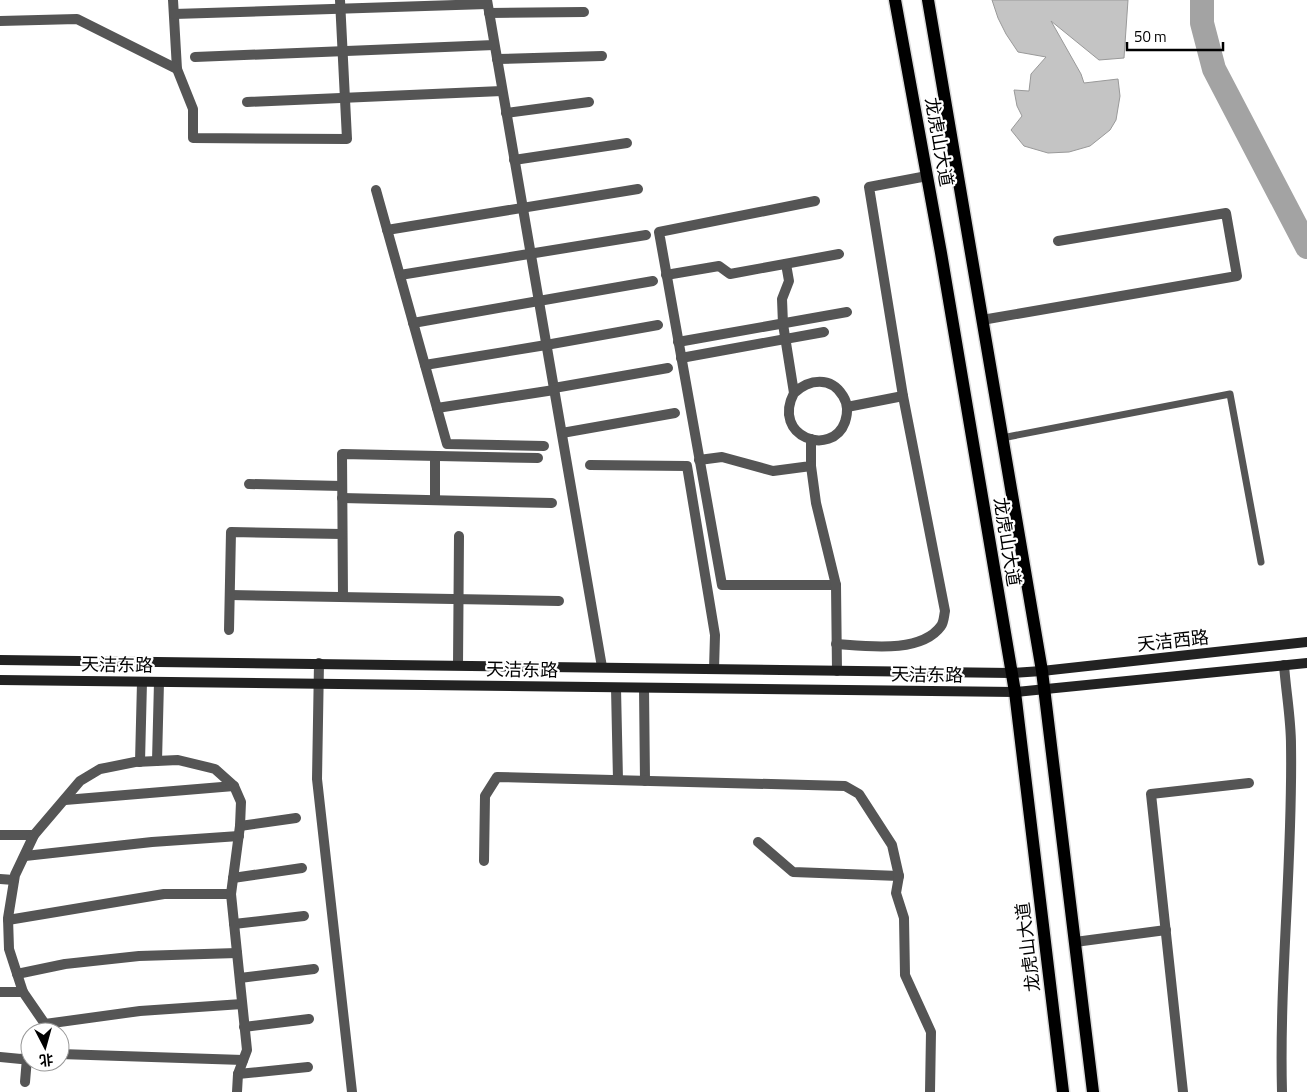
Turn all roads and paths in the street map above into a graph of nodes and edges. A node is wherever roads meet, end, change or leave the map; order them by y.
1 (173, 0) edge
2 (895, 0) edge
3 (928, 0) edge
4 (340, 4) edge
5 (488, 6) edge
6 (584, 12) dead end
7 (174, 14) junction
8 (0, 21) edge
9 (494, 45) junction
10 (342, 50) junction
11 (602, 56) dead end
12 (194, 57) dead end
13 (497, 59) junction
14 (177, 69) junction
15 (502, 91) junction
16 (345, 98) junction
17 (247, 102) dead end
18 (589, 102) dead end
19 (506, 113) junction
20 (627, 142) dead end
21 (514, 160) junction
22 (927, 176) junction
23 (638, 189) dead end
24 (376, 190) dead end
25 (815, 201) dead end
26 (522, 207) junction
27 (387, 230) junction
28 (646, 235) dead end
29 (1058, 241) dead end
30 (530, 254) junction
31 (839, 254) dead end
32 (786, 264) junction
33 (400, 276) junction
34 (666, 276) junction
35 (653, 281) dead end
36 (539, 302) junction
37 (847, 312) dead end
38 (982, 320) junction
39 (413, 323) junction
40 (783, 324) junction
41 (658, 325) dead end
42 (824, 332) dead end
43 (786, 339) junction
44 (678, 342) junction
45 (546, 345) junction
46 (681, 358) junction
47 (425, 365) junction
48 (668, 368) dead end
49 (554, 389) junction
50 (794, 393) junction
51 (903, 396) junction
52 (847, 407) junction
53 (437, 408) junction
54 (675, 413) dead end
55 (562, 433) junction
56 (1002, 438) junction
57 (810, 439) junction
58 (544, 446) dead end
59 (436, 456) junction
60 (538, 458) dead end
61 (700, 460) junction
62 (590, 465) dead end
63 (811, 466) junction
64 (249, 484) dead end
65 (342, 486) junction
66 (342, 498) junction
67 (435, 500) junction
68 (552, 503) dead end
69 (342, 534) junction
70 (459, 536) dead end
71 (1261, 562) dead end
72 (836, 585) junction
73 (230, 595) junction
74 (342, 597) junction
75 (459, 600) junction
76 (559, 601) dead end
77 (229, 630) dead end
78 (1307, 642) edge
79 (836, 644) junction
80 (0, 660) edge
81 (318, 663) junction
82 (1307, 663) edge
83 (458, 665) junction
84 (1284, 665) junction
85 (602, 667) junction
86 (714, 669) junction
87 (837, 670) junction
88 (1042, 671) junction
89 (1011, 673) junction
90 (0, 680) edge
91 (142, 682) junction
92 (159, 682) junction
93 (319, 684) junction
94 (616, 688) junction
95 (644, 688) junction
96 (1044, 690) junction
97 (1016, 692) junction
98 (157, 761) junction
99 (140, 762) junction
100 (618, 780) junction
101 (646, 781) junction
102 (1249, 783) dead end
103 (234, 786) junction
104 (65, 800) junction
105 (296, 818) dead end
106 (239, 831) junction
107 (0, 835) edge
108 (34, 835) junction
109 (758, 842) dead end
110 (25, 856) junction
111 (484, 861) dead end
112 (302, 868) dead end
113 (899, 876) junction
114 (233, 878) junction
115 (0, 880) edge
116 (14, 880) junction
117 (231, 894) junction
118 (304, 916) dead end
119 (8, 920) junction
120 (234, 924) junction
121 (1166, 930) junction
122 (4, 939) edge
123 (1075, 942) junction
124 (237, 953) junction
125 (314, 969) dead end
126 (17, 974) junction
127 (240, 978) junction
128 (0, 992) edge
129 (22, 992) junction
130 (242, 1004) junction
131 (309, 1019) dead end
132 (41, 1022) edge
133 (70, 1024) edge
134 (244, 1026) junction
135 (70, 1054) edge
136 (0, 1058) edge
137 (20, 1059) edge
138 (243, 1060) junction
139 (308, 1067) dead end
140 (26, 1072) edge
141 (238, 1074) junction
142 (25, 1082) dead end
143 (237, 1092) edge
144 (352, 1092) edge
145 (930, 1092) edge
146 (1063, 1092) edge
147 (1093, 1092) edge
148 (1183, 1092) edge
149 (1282, 1092) edge

1 - 7 street
2 - 22 main road, 龙虎山大道
3 - 38 main road, 龙虎山大道
4 - 5 street
4 - 7 street
4 - 10 street
5 - 6 street
5 - 9 street
7 - 14 street
8 - 14 street
9 - 10 street
9 - 13 street
10 - 12 street
10 - 16 street
11 - 13 street
13 - 15 street
14 - 16 street
15 - 16 street
15 - 19 street
16 - 17 street
18 - 19 street
19 - 21 street
20 - 21 street
21 - 26 street
22 - 51 street
22 - 89 main road, 龙虎山大道
23 - 26 street
24 - 27 street
25 - 34 street
26 - 27 street
26 - 30 street
27 - 33 street
28 - 30 street
29 - 38 street
30 - 33 street
30 - 36 street
31 - 32 street
32 - 34 street
32 - 40 street
33 - 39 street
34 - 44 street
35 - 36 street
36 - 39 street
36 - 45 street
37 - 40 street
38 - 56 main road, 龙虎山大道
39 - 47 street
40 - 43 street
40 - 44 street
41 - 45 street
42 - 43 street
43 - 46 street
43 - 50 street
44 - 46 street
45 - 47 street
45 - 49 street
46 - 61 street
47 - 53 street
48 - 49 street
49 - 53 street
49 - 55 street
50 - 52 street
50 - 57 street
51 - 52 street
51 - 79 street
52 - 57 street
53 - 58 street
54 - 55 street
55 - 85 street
56 - 71 lane
56 - 88 main road, 龙虎山大道
57 - 63 street
59 - 60 street
59 - 65 street
59 - 67 street
61 - 63 street
61 - 72 street
62 - 86 street
63 - 72 street
64 - 65 street
65 - 66 street
66 - 67 street
66 - 69 street
67 - 68 street
69 - 73 street
69 - 74 street
70 - 75 street
72 - 79 street
73 - 74 street
73 - 77 street
74 - 75 street
75 - 76 street
75 - 83 street
78 - 88 main road, 天洁西路
79 - 87 street
80 - 81 main road, 天洁东路
81 - 83 main road, 天洁东路
81 - 93 street
82 - 84 main road, 天洁西路
83 - 85 main road, 天洁东路
84 - 96 main road, 天洁西路
84 - 149 street
85 - 86 main road, 天洁东路
86 - 87 main road, 天洁东路
87 - 89 main road, 天洁东路
88 - 89 main road, 天洁东路
88 - 96 main road, 龙虎山大道
89 - 97 main road, 龙虎山大道
90 - 91 main road, 天洁东路
91 - 92 main road, 天洁东路
91 - 99 street
92 - 93 main road, 天洁东路
92 - 98 street
93 - 94 main road, 天洁东路
93 - 144 street
94 - 95 main road, 天洁东路
94 - 100 street
95 - 97 main road, 天洁东路
95 - 101 street
96 - 97 main road, 天洁东路
96 - 123 main road, 龙虎山大道
97 - 146 main road, 龙虎山大道
98 - 99 street
98 - 103 street
99 - 104 street
100 - 101 street
100 - 111 street
101 - 113 street
102 - 121 street
103 - 104 street
103 - 106 street
104 - 108 street
105 - 106 street
106 - 110 street
106 - 114 street
107 - 108 street
108 - 110 street
109 - 113 street
110 - 116 street
112 - 114 street
113 - 145 street
114 - 117 street
115 - 116 street
116 - 119 street
117 - 119 street
117 - 120 street
118 - 120 street
119 - 122 street
120 - 124 street
121 - 123 street
121 - 148 street
122 - 126 street
123 - 147 main road, 龙虎山大道
124 - 126 street
124 - 127 street
125 - 127 street
126 - 129 street
127 - 130 street
128 - 129 street
129 - 132 street
130 - 133 street
130 - 134 street
131 - 134 street
134 - 138 street
135 - 138 street
136 - 137 street
138 - 141 street
139 - 141 street
140 - 142 street
141 - 143 street

